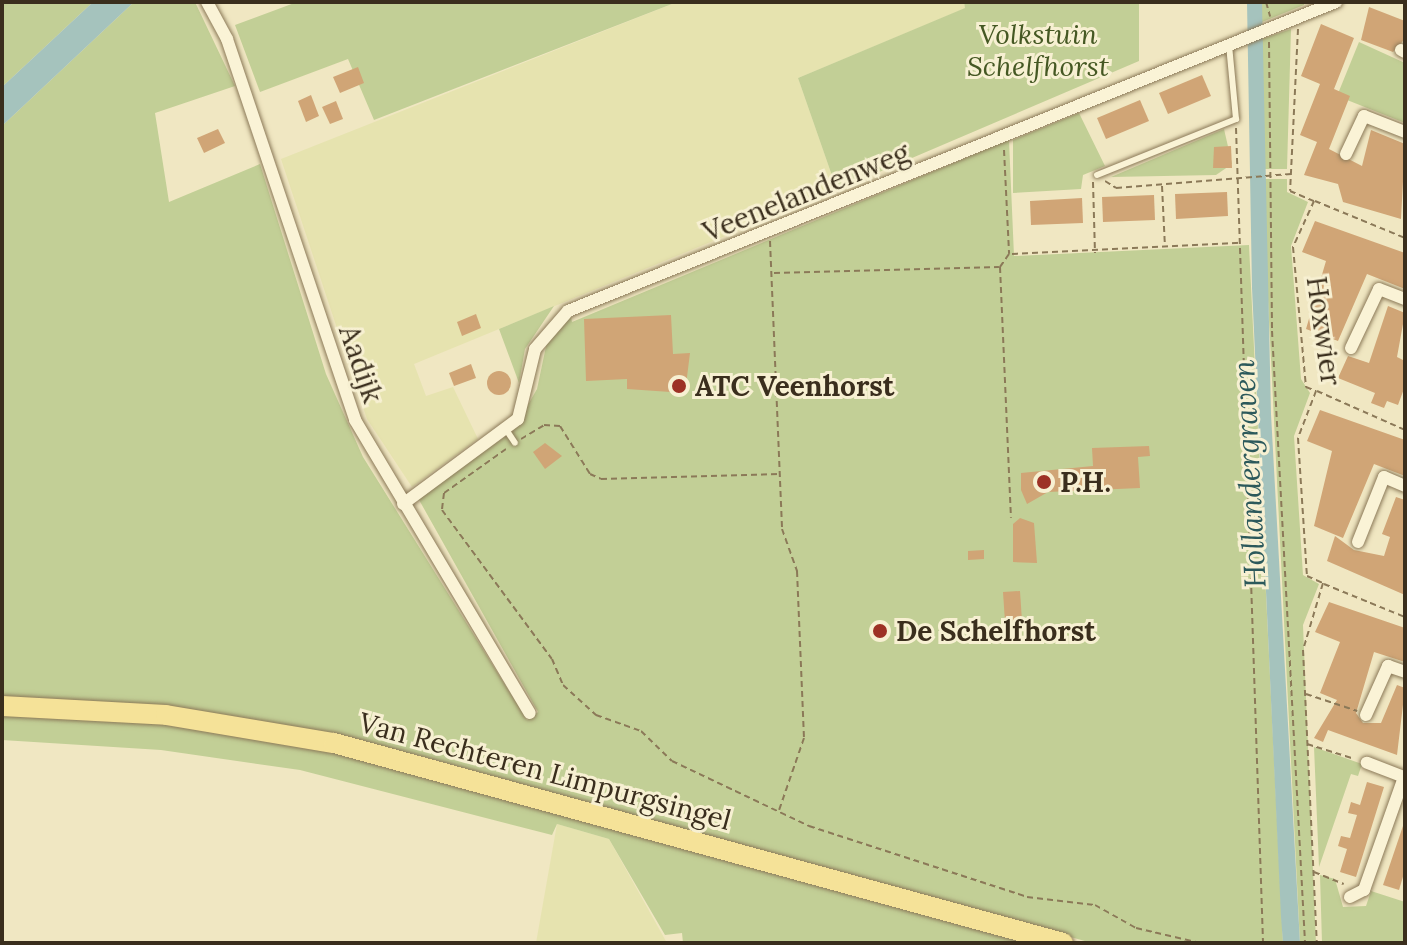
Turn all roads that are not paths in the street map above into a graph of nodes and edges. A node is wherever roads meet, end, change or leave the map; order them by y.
1 (207, 2) edge
2 (1336, 2) edge
3 (1235, 43) junction
4 (1405, 132) edge
5 (1346, 154) dead end
6 (1097, 175) road end
7 (1405, 299) edge
8 (1351, 348) dead end
9 (507, 431) junction
10 (515, 443) road end
11 (1405, 486) edge
12 (403, 504) junction
13 (1358, 542) dead end
14 (1405, 672) edge
15 (2, 706) edge
16 (530, 713) dead end
17 (1366, 715) road end
18 (1367, 763) road end
19 (1404, 777) edge
20 (1350, 897) road end
21 (1063, 943) edge

1 - 12 street, Aadijk
2 - 3 street, Veenelandenweg
3 - 6 lane
3 - 9 street, Veenelandenweg
4 - 5 street
7 - 8 street
9 - 10 lane
9 - 12 street, Veenelandenweg
11 - 13 street
12 - 16 street, Aadijk
14 - 17 street
15 - 21 main road, Van Rechteren Limpurgsingel
18 - 19 street
19 - 20 street

